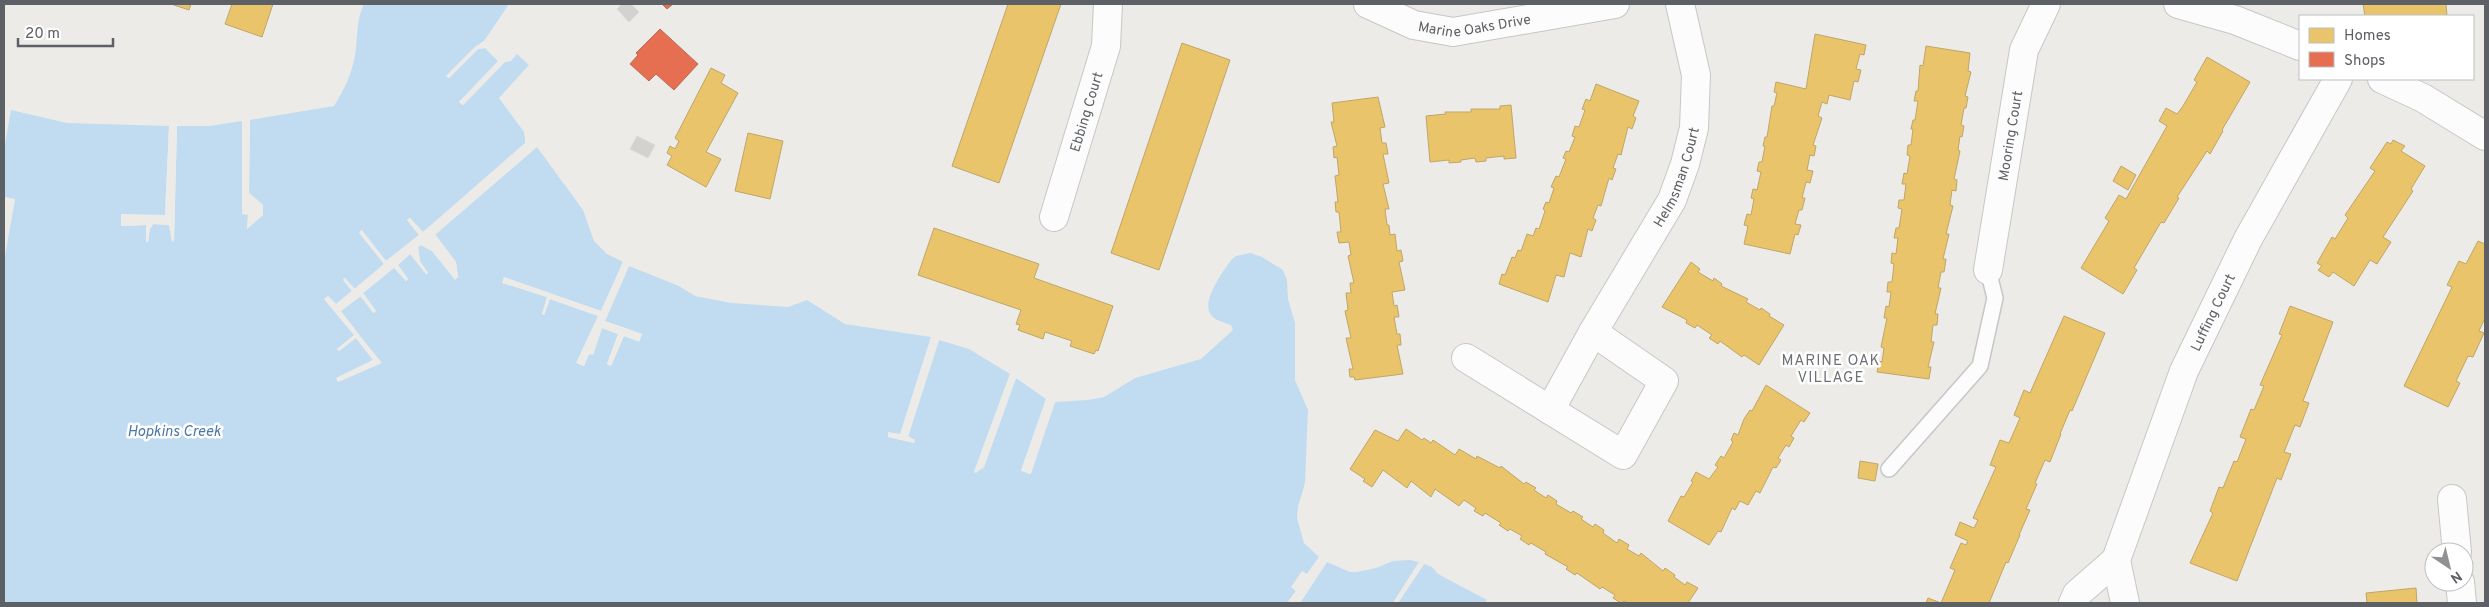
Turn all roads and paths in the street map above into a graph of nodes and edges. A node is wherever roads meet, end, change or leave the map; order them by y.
1 (1108, 4) edge
2 (1368, 4) edge
3 (1614, 4) edge
4 (1680, 4) edge
5 (2046, 4) edge
6 (2178, 4) edge
7 (2299, 46) edge
8 (2337, 80) edge
9 (2384, 80) edge
10 (2485, 136) edge
11 (1054, 218) dead end
12 (1988, 270) joint
13 (1593, 332) junction
14 (1466, 358) dead end
15 (1550, 410) junction
16 (1890, 469) dead end
17 (2452, 499) dead end
18 (2456, 542) edge
19 (2116, 560) junction
20 (2073, 603) edge
21 (2125, 603) edge

1 - 11 street, Ebbing Court
2 - 3 street, Marine Oaks Drive
4 - 13 street, Helmsman Court
5 - 12 street, Mooring Court
6 - 7 street
8 - 19 street, Luffing Court
9 - 10 street
12 - 16 lane
13 - 15 street, Helmsman Court
13 - 15 street
14 - 15 street
17 - 18 street
19 - 20 street, Luffing Court
19 - 21 street

